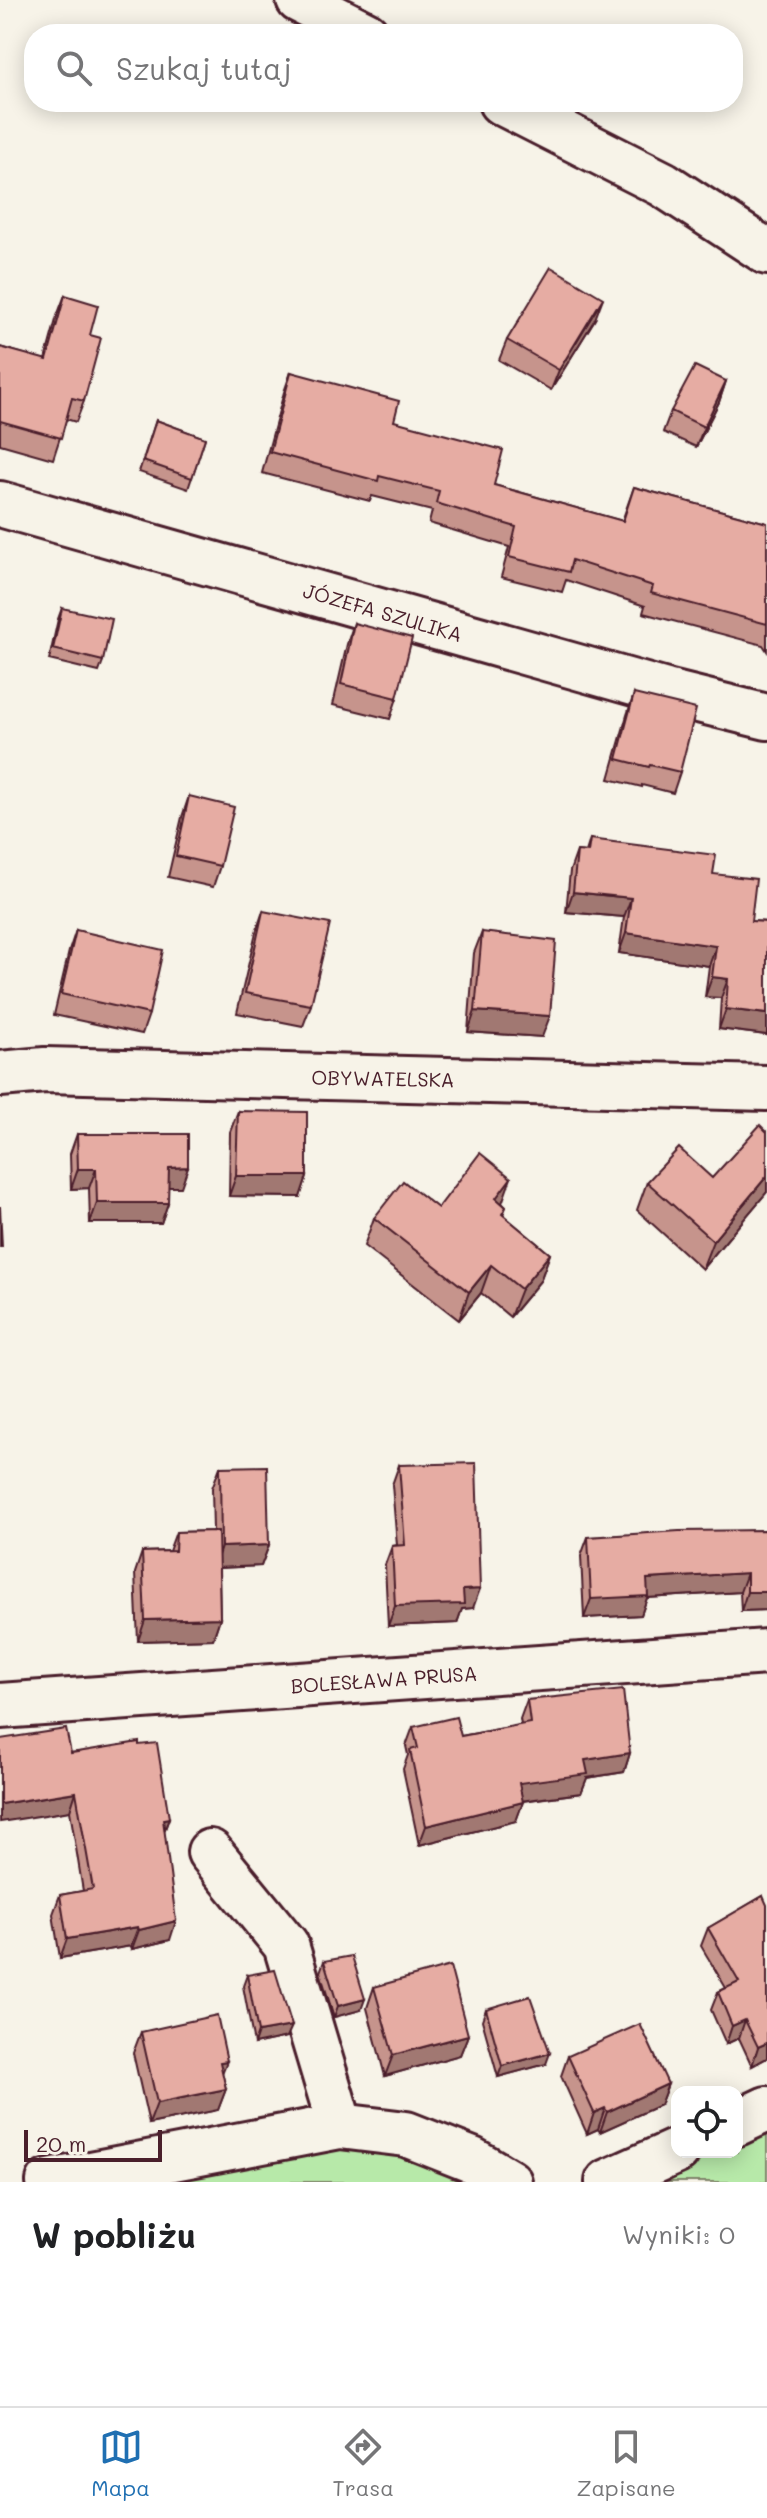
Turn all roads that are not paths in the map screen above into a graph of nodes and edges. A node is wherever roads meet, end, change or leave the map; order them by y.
1 (299, 0) edge
2 (346, 24) edge
3 (521, 112) edge
4 (767, 252) edge
5 (0, 504) edge
6 (767, 717) edge
7 (0, 1074) edge
8 (767, 1088) edge
9 (767, 1652) edge
10 (0, 1706) edge
11 (210, 1852) dead end
12 (767, 2109) edge
13 (743, 2120) edge
14 (340, 2126) junction
15 (671, 2154) edge
16 (49, 2182) edge
17 (509, 2182) edge
18 (608, 2182) edge

1 - 2 street
3 - 4 street
5 - 6 street, JÓZEFA SZULIKA
7 - 8 street, OBYWATELSKA
9 - 10 street, BOLESŁAWA PRUSA
11 - 14 street
12 - 13 street
14 - 16 street
14 - 17 street
15 - 18 street

